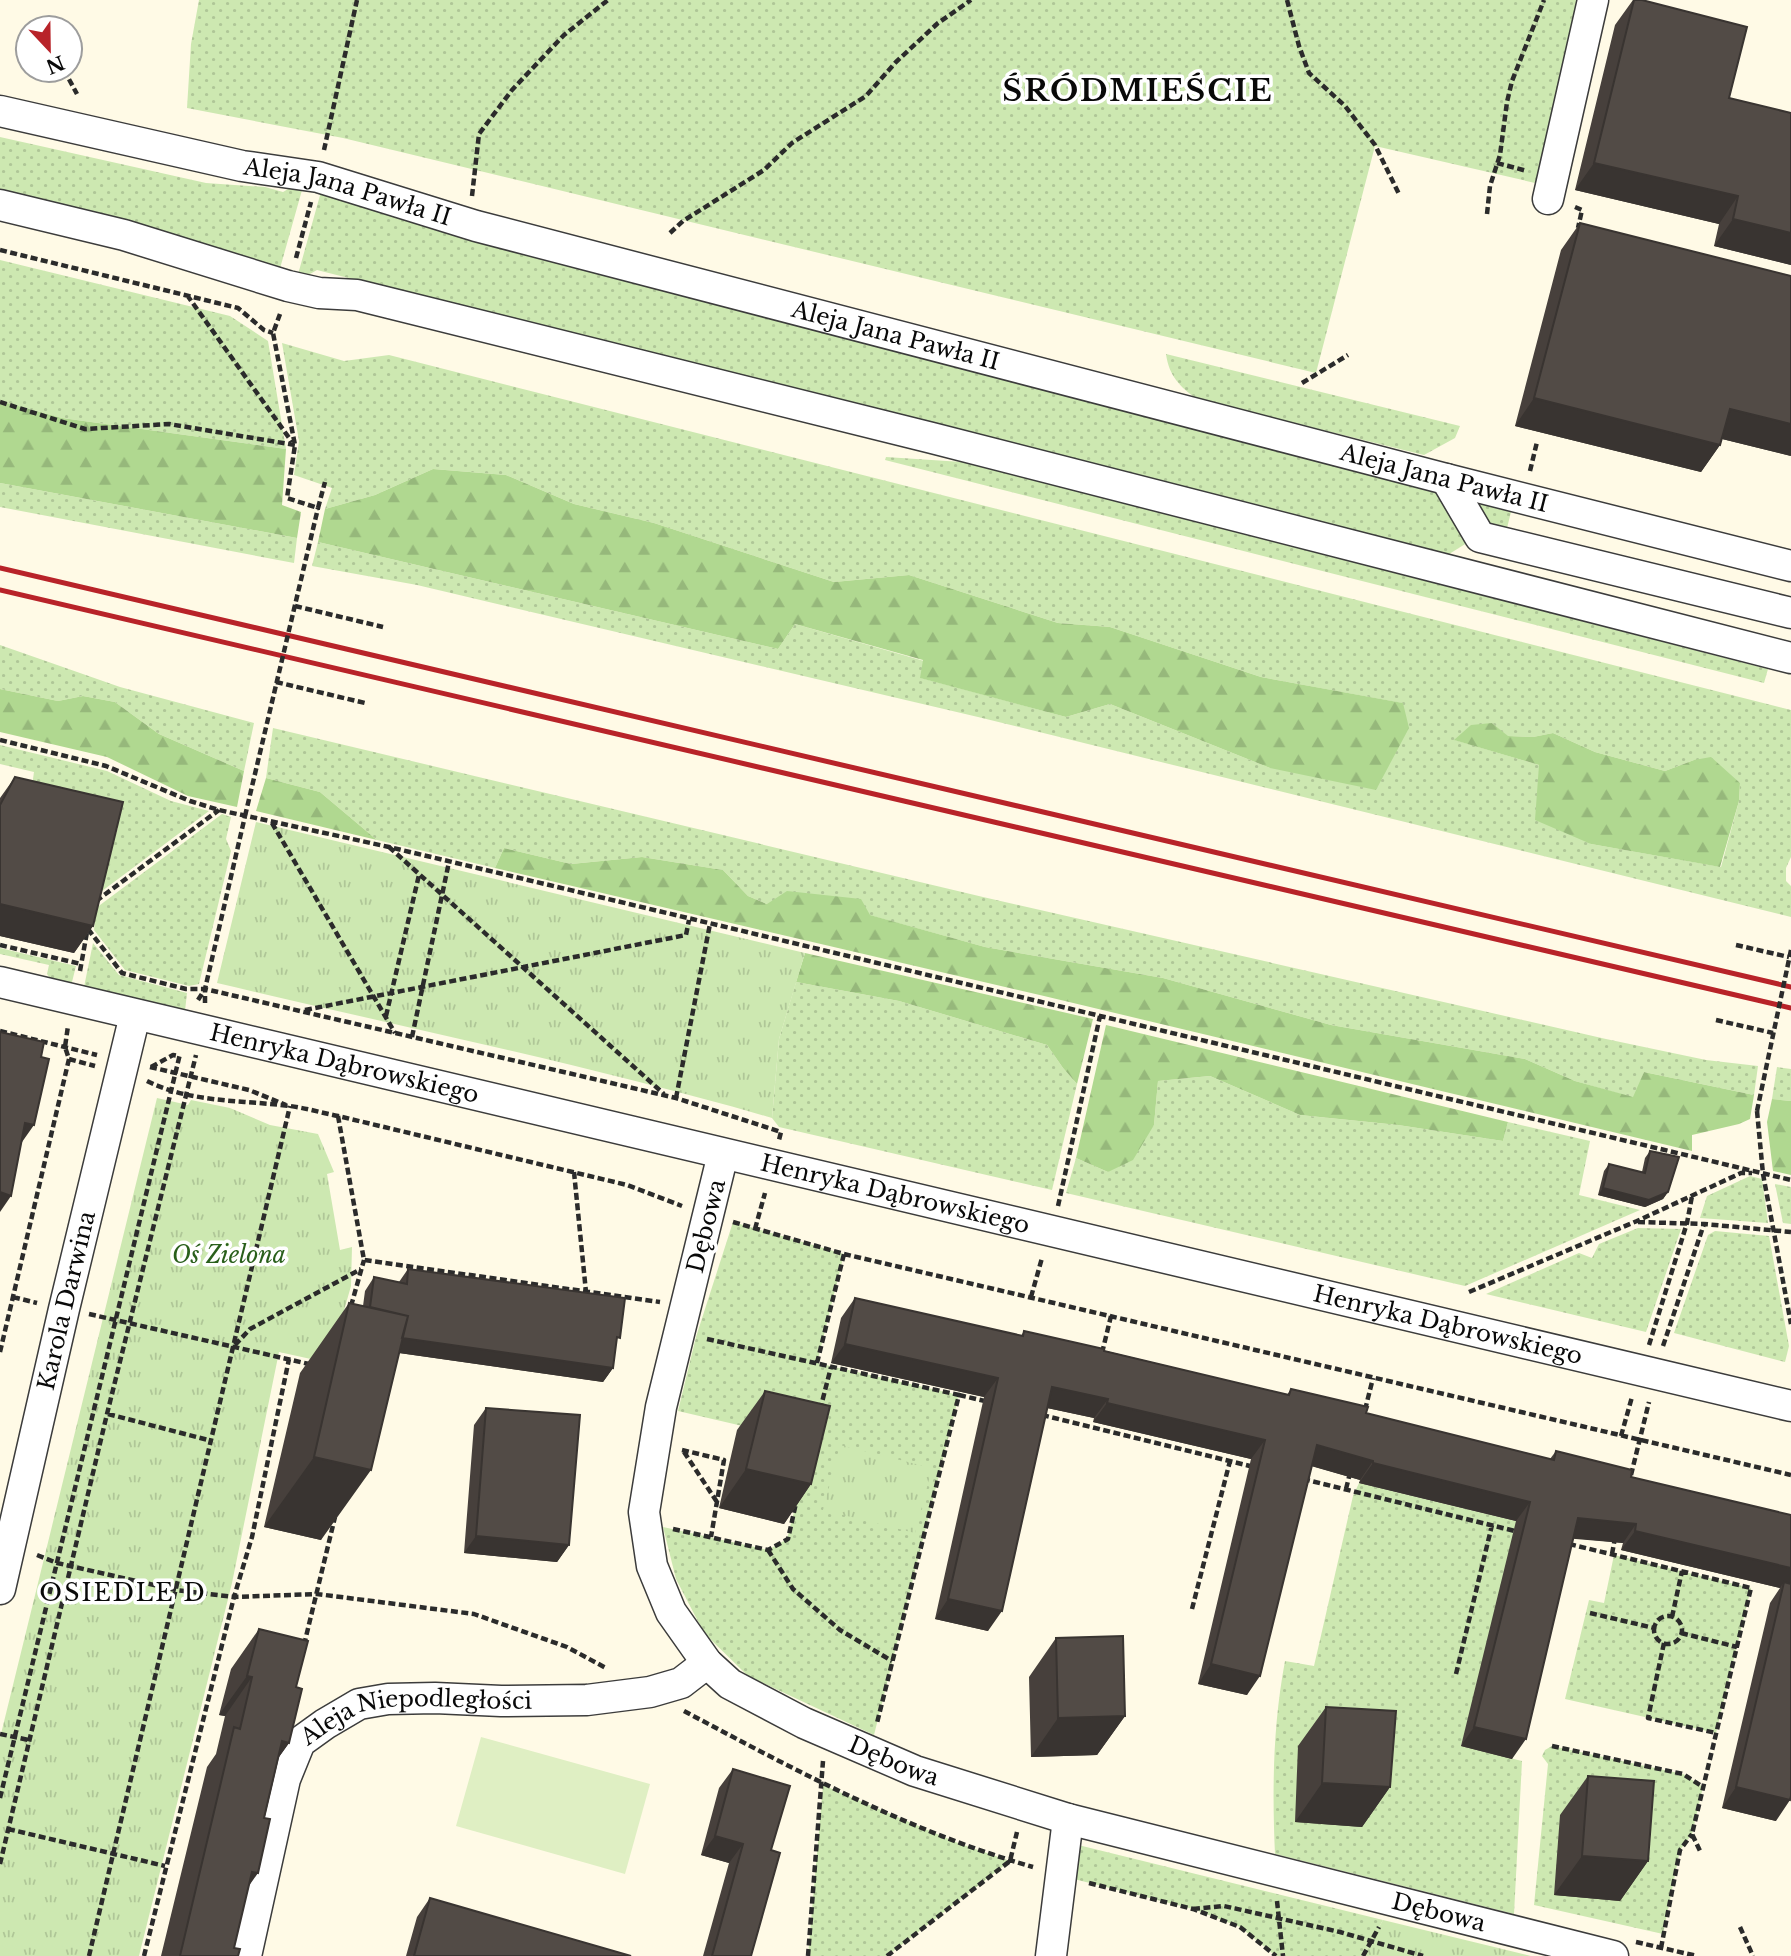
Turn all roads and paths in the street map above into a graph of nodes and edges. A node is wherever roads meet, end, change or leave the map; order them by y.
1 (358, 0) edge
2 (608, 0) edge
3 (971, 0) edge
4 (1287, 0) edge
5 (1545, 0) edge
6 (1593, 0) edge
7 (72, 84) edge
8 (77, 94) dead end
9 (0, 111) edge
10 (30, 118) junction
11 (0, 121) edge
12 (1497, 163) junction
13 (1519, 169) dead end
14 (318, 177) junction
15 (1399, 194) dead end
16 (472, 197) dead end
17 (1548, 199) dead end
18 (0, 205) edge
19 (1487, 214) dead end
20 (670, 233) dead end
21 (0, 250) edge
22 (288, 286) junction
23 (187, 294) junction
24 (274, 333) junction
25 (1349, 355) dead end
26 (1303, 383) dead end
27 (0, 402) edge
28 (295, 445) junction
29 (1446, 480) junction
30 (325, 482) dead end
31 (318, 508) junction
32 (1791, 566) edge
33 (295, 606) junction
34 (1791, 613) edge
35 (383, 626) dead end
36 (1791, 658) edge
37 (276, 682) junction
38 (365, 703) dead end
39 (0, 740) edge
40 (219, 810) junction
41 (245, 816) junction
42 (271, 822) junction
43 (388, 847) junction
44 (449, 862) junction
45 (419, 874) junction
46 (442, 895) junction
47 (92, 905) edge
48 (90, 917) edge
49 (689, 919) junction
50 (710, 924) junction
51 (87, 929) junction
52 (0, 944) edge
53 (1735, 945) dead end
54 (1791, 950) edge
55 (1789, 957) junction
56 (82, 964) junction
57 (523, 967) junction
58 (79, 975) dead end
59 (0, 982) edge
60 (423, 986) junction
61 (205, 989) junction
62 (391, 993) junction
63 (374, 996) junction
64 (301, 1011) junction
65 (70, 1014) dead end
66 (135, 1015) junction
67 (1100, 1016) junction
68 (386, 1017) junction
69 (1716, 1020) dead end
70 (0, 1031) edge
71 (395, 1033) junction
72 (1773, 1033) junction
73 (412, 1037) junction
74 (199, 1045) dead end
75 (65, 1047) junction
76 (181, 1049) dead end
77 (179, 1056) junction
78 (69, 1059) junction
79 (195, 1060) junction
80 (133, 1069) junction
81 (175, 1073) junction
82 (192, 1078) junction
83 (171, 1091) junction
84 (188, 1094) junction
85 (666, 1096) junction
86 (676, 1098) junction
87 (290, 1106) junction
88 (338, 1116) junction
89 (781, 1132) dead end
90 (723, 1154) junction
91 (574, 1172) junction
92 (1763, 1174) junction
93 (1791, 1180) edge
94 (1692, 1196) junction
95 (1637, 1222) junction
96 (1687, 1223) junction
97 (723, 1224) junction
98 (1704, 1224) junction
99 (1775, 1230) junction
100 (1050, 1231) junction
101 (1791, 1232) edge
102 (844, 1254) junction
103 (364, 1260) junction
104 (362, 1268) junction
105 (586, 1292) junction
106 (1469, 1292) dead end
107 (13, 1297) junction
108 (1031, 1297) junction
109 (661, 1302) dead end
110 (38, 1303) dead end
111 (83, 1313) dead end
112 (1111, 1316) junction
113 (347, 1319) edge
114 (116, 1320) junction
115 (130, 1323) junction
116 (1791, 1324) edge
117 (696, 1337) dead end
118 (1, 1344) edge
119 (233, 1348) junction
120 (0, 1352) edge
121 (289, 1359) junction
122 (817, 1363) junction
123 (311, 1364) dead end
124 (1099, 1365) edge
125 (831, 1367) junction
126 (1648, 1373) junction
127 (1373, 1378) junction
128 (959, 1395) junction
129 (995, 1404) edge
130 (1791, 1406) edge
131 (1031, 1412) edge
132 (1087, 1413) edge
133 (107, 1414) junction
134 (1364, 1415) edge
135 (818, 1417) edge
136 (1084, 1426) junction
137 (1621, 1436) junction
138 (212, 1441) junction
139 (1639, 1441) junction
140 (676, 1449) dead end
141 (683, 1451) junction
142 (1230, 1461) junction
143 (1352, 1465) edge
144 (1265, 1470) edge
145 (1791, 1475) edge
146 (1300, 1478) edge
147 (1630, 1479) edge
148 (1346, 1489) junction
149 (717, 1502) junction
150 (797, 1502) edge
151 (336, 1514) edge
152 (1492, 1525) junction
153 (663, 1527) dead end
154 (1618, 1529) edge
155 (1529, 1534) edge
156 (710, 1537) junction
157 (1565, 1543) edge
158 (768, 1550) junction
159 (1612, 1554) junction
160 (1682, 1571) junction
161 (0, 1589) edge
162 (1192, 1609) dead end
163 (1590, 1613) dead end
164 (1672, 1617) junction
165 (1654, 1628) junction
166 (1681, 1633) junction
167 (1664, 1643) junction
168 (1737, 1647) junction
169 (300, 1658) edge
170 (892, 1661) junction
171 (707, 1663) junction
172 (1456, 1674) dead end
173 (1716, 1733) junction
174 (0, 1734) edge
175 (874, 1735) dead end
176 (15, 1737) junction
177 (29, 1740) junction
178 (1552, 1746) dead end
179 (824, 1757) dead end
180 (1703, 1787) junction
181 (0, 1798) edge
182 (1068, 1819) junction
183 (1018, 1827) dead end
184 (8, 1829) junction
185 (1692, 1834) junction
186 (1701, 1853) dead end
187 (115, 1855) junction
188 (0, 1864) edge
189 (165, 1866) junction
190 (1276, 1893) dead end
191 (1193, 1909) dead end
192 (1279, 1918) junction
193 (1383, 1920) dead end
194 (1740, 1927) dead end
195 (1371, 1941) junction
196 (1618, 1947) edge
197 (1661, 1948) junction
198 (89, 1956) edge
199 (144, 1956) edge
200 (246, 1956) edge
201 (808, 1956) edge
202 (887, 1956) edge
203 (1051, 1956) edge
204 (1283, 1956) edge
205 (1363, 1956) edge
206 (1423, 1956) edge
207 (1697, 1956) edge
208 (1753, 1956) edge

1 - 14 path
2 - 16 path
3 - 20 path
4 - 15 path
5 - 12 path
6 - 17 street
7 - 8 path
9 - 10 street, Aleja Jana Pawła II
10 - 11 street
10 - 14 street, Aleja Jana Pawła II
12 - 13 path
12 - 19 path
14 - 22 path
14 - 29 street, Aleja Jana Pawła II
18 - 22 street
21 - 23 path
22 - 24 path
22 - 36 street
23 - 24 path
23 - 28 path
24 - 28 path
25 - 26 path
27 - 28 path
28 - 31 path
29 - 32 street, Aleja Jana Pawła II
29 - 34 street
30 - 31 path
31 - 33 path, bridge
33 - 35 path
33 - 37 path, bridge
37 - 38 path
37 - 41 path, bridge
39 - 40 path
40 - 41 path
40 - 47 path
41 - 42 path
41 - 61 path
42 - 43 path
42 - 63 path
43 - 44 path
43 - 45 path
44 - 46 path
44 - 49 path
45 - 46 path
45 - 62 path
46 - 57 path
46 - 60 path
48 - 51 path
49 - 50 path
49 - 57 path
50 - 67 path
50 - 86 path
51 - 56 path
51 - 61 path
52 - 56 path
53 - 55 path
54 - 55 path, bridge
55 - 72 path, bridge
56 - 58 path
57 - 60 path
57 - 85 path
59 - 66 street, Henryka Dąbrowskiego
60 - 62 path
60 - 73 path
61 - 64 path
62 - 63 path
62 - 68 path
63 - 64 path
63 - 68 path
64 - 71 path
65 - 75 path
66 - 80 street, Karola Darwina
66 - 90 street, Henryka Dąbrowskiego
67 - 92 path
67 - 100 path
68 - 71 path
69 - 72 path
70 - 75 path
71 - 73 path
72 - 92 path, bridge
73 - 85 path
74 - 79 path
75 - 78 path
75 - 80 path
76 - 77 path
77 - 79 path
77 - 80 path
77 - 81 path
78 - 80 path
78 - 107 path
79 - 82 path
80 - 81 path
80 - 83 path
80 - 161 street, Karola Darwina
81 - 82 path
81 - 83 path
82 - 84 path
82 - 87 path
83 - 84 path
83 - 114 path
84 - 87 path
84 - 115 path
85 - 86 path
86 - 89 path
87 - 88 path
87 - 119 path
88 - 91 path
88 - 103 path
90 - 97 street, Dębowa
90 - 100 street, Henryka Dąbrowskiego
91 - 97 path
91 - 105 path
92 - 93 path
92 - 94 path
92 - 99 path
94 - 95 path
94 - 96 path
95 - 96 path
95 - 106 path
96 - 98 path
96 - 126 path
97 - 102 path
97 - 171 street, Dębowa
98 - 99 path
98 - 126 path
99 - 101 path
99 - 116 path
100 - 108 path
100 - 126 street, Henryka Dąbrowskiego
102 - 108 path
102 - 122 path
103 - 104 path
103 - 105 path
104 - 113 path
104 - 119 path
105 - 109 path
107 - 110 path
107 - 118 path
108 - 112 path
111 - 114 path
112 - 124 path
112 - 127 path
114 - 115 path
114 - 176 path
115 - 119 path
115 - 133 path
117 - 122 path
118 - 120 path
119 - 121 path
119 - 138 path
121 - 123 path
121 - 189 path
122 - 125 path
125 - 128 path
125 - 135 path
126 - 130 street, Henryka Dąbrowskiego
126 - 137 path
126 - 139 path
127 - 134 path
127 - 137 path
128 - 129 path
128 - 170 path
131 - 136 path
132 - 136 path
133 - 138 path
133 - 177 path
136 - 142 path
137 - 139 path
138 - 187 path
139 - 145 path
139 - 147 path
140 - 141 path
141 - 149 path
141 - 149 path
142 - 144 path
142 - 162 path
143 - 148 path
146 - 148 path
148 - 152 path
149 - 156 path
150 - 158 path
151 - 169 path
152 - 155 path
152 - 172 path
153 - 156 path
154 - 159 path
156 - 158 path
157 - 159 path
158 - 170 path
159 - 160 path
160 - 164 path
160 - 168 path
163 - 165 path
164 - 165 path
164 - 166 path
165 - 167 path
166 - 167 path
166 - 168 path
167 - 173 path
168 - 173 path
170 - 175 path
171 - 182 street, Dębowa
171 - 200 street, Aleja Niepodległości
173 - 180 path
174 - 176 path
176 - 177 path
176 - 181 path
177 - 184 path
178 - 180 path
179 - 201 path
180 - 185 path
182 - 196 street, Dębowa
182 - 203 street
183 - 202 path
184 - 187 path
184 - 188 path
185 - 186 path
185 - 197 path
187 - 189 path
187 - 198 path
189 - 199 path
190 - 192 path
191 - 192 path
192 - 195 path
192 - 204 path
193 - 195 path
194 - 208 path
195 - 205 path
195 - 206 path
196 - 197 path
197 - 207 path

